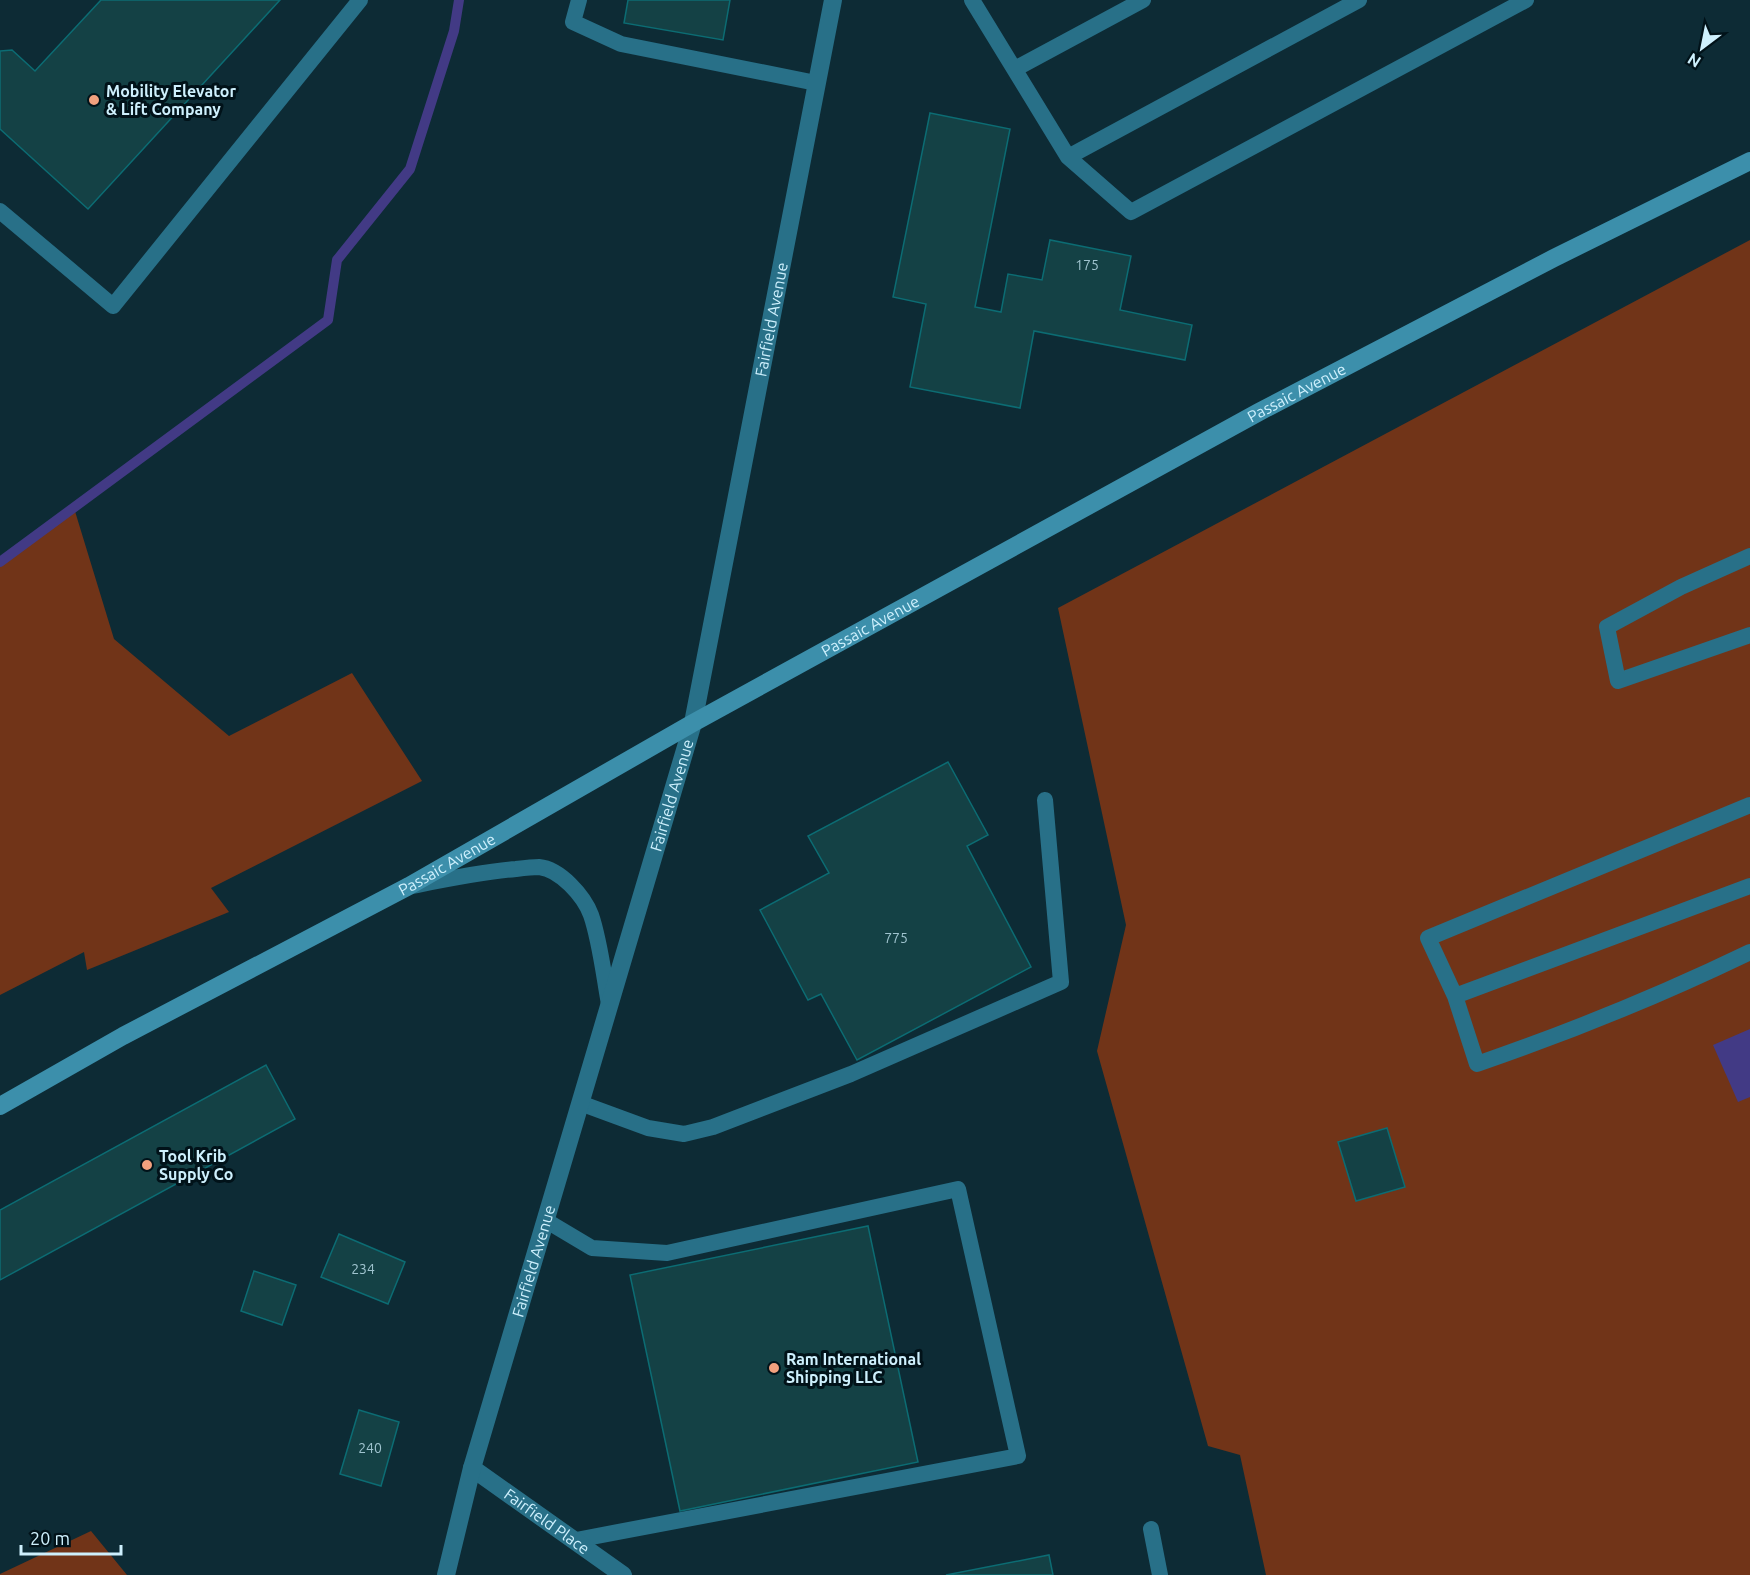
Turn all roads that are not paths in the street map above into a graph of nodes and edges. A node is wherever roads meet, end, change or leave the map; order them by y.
1 (360, 0) edge
2 (579, 0) edge
3 (833, 0) edge
4 (972, 0) edge
5 (1143, 0) edge
6 (1359, 0) edge
7 (1526, 0) edge
8 (1015, 69) junction
9 (816, 83) junction
10 (1068, 157) junction
11 (1750, 161) edge
12 (0, 211) edge
13 (1750, 556) edge
14 (1750, 636) edge
15 (693, 723) junction
16 (1045, 800) dead end
17 (1750, 805) edge
18 (409, 886) junction
19 (1750, 886) edge
20 (1750, 952) edge
21 (1455, 996) junction
22 (609, 1004) junction
23 (580, 1103) junction
24 (0, 1106) edge
25 (545, 1220) junction
26 (471, 1468) junction
27 (1151, 1529) dead end
28 (576, 1540) junction
29 (446, 1575) edge
30 (623, 1575) edge
31 (1160, 1575) edge

1 - 12 lane
2 - 9 lane
3 - 9 street, Fairfield Avenue
4 - 8 lane
5 - 8 lane
6 - 10 lane
7 - 10 lane
8 - 10 lane
9 - 15 street, Fairfield Avenue
11 - 15 main road, Passaic Avenue
13 - 14 lane
15 - 18 main road, Passaic Avenue
15 - 22 street, Fairfield Avenue
16 - 23 lane
17 - 21 lane
18 - 22 lane
18 - 24 main road, Passaic Avenue
19 - 21 lane
20 - 21 lane
22 - 23 street, Fairfield Avenue
23 - 25 street, Fairfield Avenue
25 - 26 street, Fairfield Avenue
25 - 28 lane
26 - 28 street, Fairfield Place
26 - 29 street, Fairfield Avenue
27 - 31 lane
28 - 30 street, Fairfield Place

